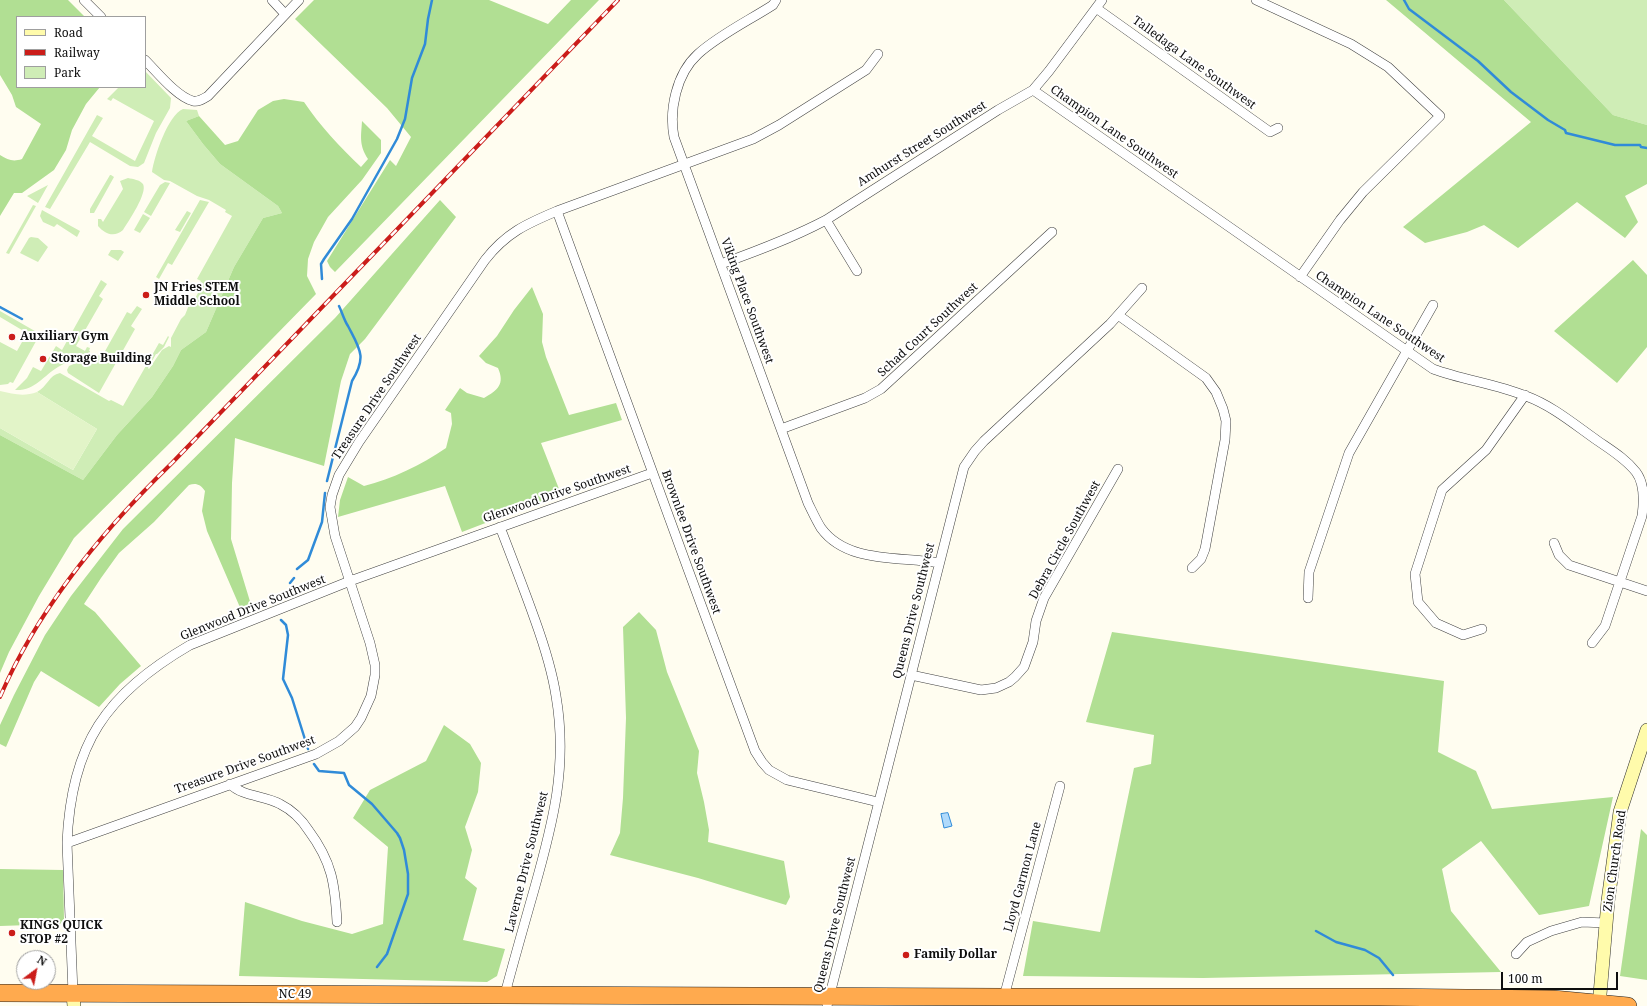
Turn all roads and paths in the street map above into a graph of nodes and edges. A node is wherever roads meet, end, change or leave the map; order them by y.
1 (84, 0) edge
2 (272, 0) edge
3 (300, 0) edge
4 (776, 0) edge
5 (1102, 0) edge
6 (1256, 0) edge
7 (1096, 8) junction
8 (285, 14) junction
9 (100, 16) edge
10 (878, 54) dead end
11 (146, 61) edge
12 (1033, 90) junction
13 (1278, 128) dead end
14 (684, 164) junction
15 (557, 212) junction
16 (826, 220) junction
17 (1052, 232) dead end
18 (721, 264) junction
19 (857, 271) dead end
20 (1300, 277) junction
21 (1142, 288) dead end
22 (1433, 305) dead end
23 (1118, 315) junction
24 (1406, 350) junction
25 (1525, 395) junction
26 (781, 429) junction
27 (1118, 469) dead end
28 (652, 473) junction
29 (500, 527) junction
30 (1554, 543) dead end
31 (939, 563) junction
32 (1192, 568) dead end
33 (350, 581) junction
34 (1620, 582) junction
35 (1647, 591) edge
36 (1308, 598) dead end
37 (1482, 629) dead end
38 (1592, 643) dead end
39 (911, 675) junction
40 (1647, 730) edge
41 (230, 784) junction
42 (1060, 786) dead end
43 (878, 802) junction
44 (68, 844) junction
45 (337, 922) dead end
46 (1606, 923) junction
47 (1516, 954) dead end
48 (0, 993) edge
49 (504, 994) junction
50 (1004, 997) junction
51 (74, 999) edge
52 (828, 1001) edge
53 (1231, 1002) edge
54 (1599, 1005) edge
55 (1628, 1006) edge

1 - 9 street
2 - 8 street
3 - 8 street
4 - 14 street, Viking Place Southwest
5 - 7 street, Amhurst Street Southwest
6 - 20 street
7 - 12 street, Amhurst Street Southwest
7 - 13 street, Talledaga Lane Southwest
8 - 11 street
10 - 14 street, Treasure Drive Southwest
12 - 16 street, Amhurst Street Southwest
12 - 20 street, Champion Lane Southwest
14 - 15 street, Treasure Drive Southwest
14 - 18 street, Viking Place Southwest
15 - 28 street, Brownlee Drive Southwest
15 - 33 street, Treasure Drive Southwest
16 - 18 street, Amhurst Street Southwest
16 - 19 street
17 - 26 street, Schad Court Southwest
18 - 26 street, Viking Place Southwest
20 - 24 street, Champion Lane Southwest
21 - 23 street, Queens Drive Southwest
22 - 24 street
23 - 31 street, Queens Drive Southwest
23 - 32 street
24 - 25 street, Champion Lane Southwest
24 - 36 street
25 - 34 street, Champion Lane Southwest
25 - 37 street
26 - 31 street, Viking Place Southwest
27 - 39 street, Debra Circle Southwest
28 - 29 street, Glenwood Drive Southwest
28 - 43 street, Brownlee Drive Southwest
29 - 33 street, Glenwood Drive Southwest
29 - 49 street, Laverne Drive Southwest
30 - 34 street
31 - 39 street, Queens Drive Southwest
33 - 41 street, Treasure Drive Southwest
33 - 44 street, Glenwood Drive Southwest
34 - 35 street
34 - 38 street, Champion Lane Southwest
39 - 43 street, Queens Drive Southwest
40 - 46 street, Zion Church Road
41 - 44 street, Treasure Drive Southwest
41 - 45 street
42 - 50 street, Lloyd Garmon Lane
43 - 52 street, Queens Drive Southwest
44 - 51 street, Glenwood Drive Southwest
46 - 47 street, Zion Church Road
46 - 54 street, Zion Church Road
48 - 51 highway, NC 49 / NC 49
49 - 51 highway, NC 49 / NC 49
49 - 52 highway, NC 49 / NC 49
50 - 52 highway, NC 49
50 - 53 highway, NC 49
53 - 54 highway, NC 49
54 - 55 highway, NC 49

